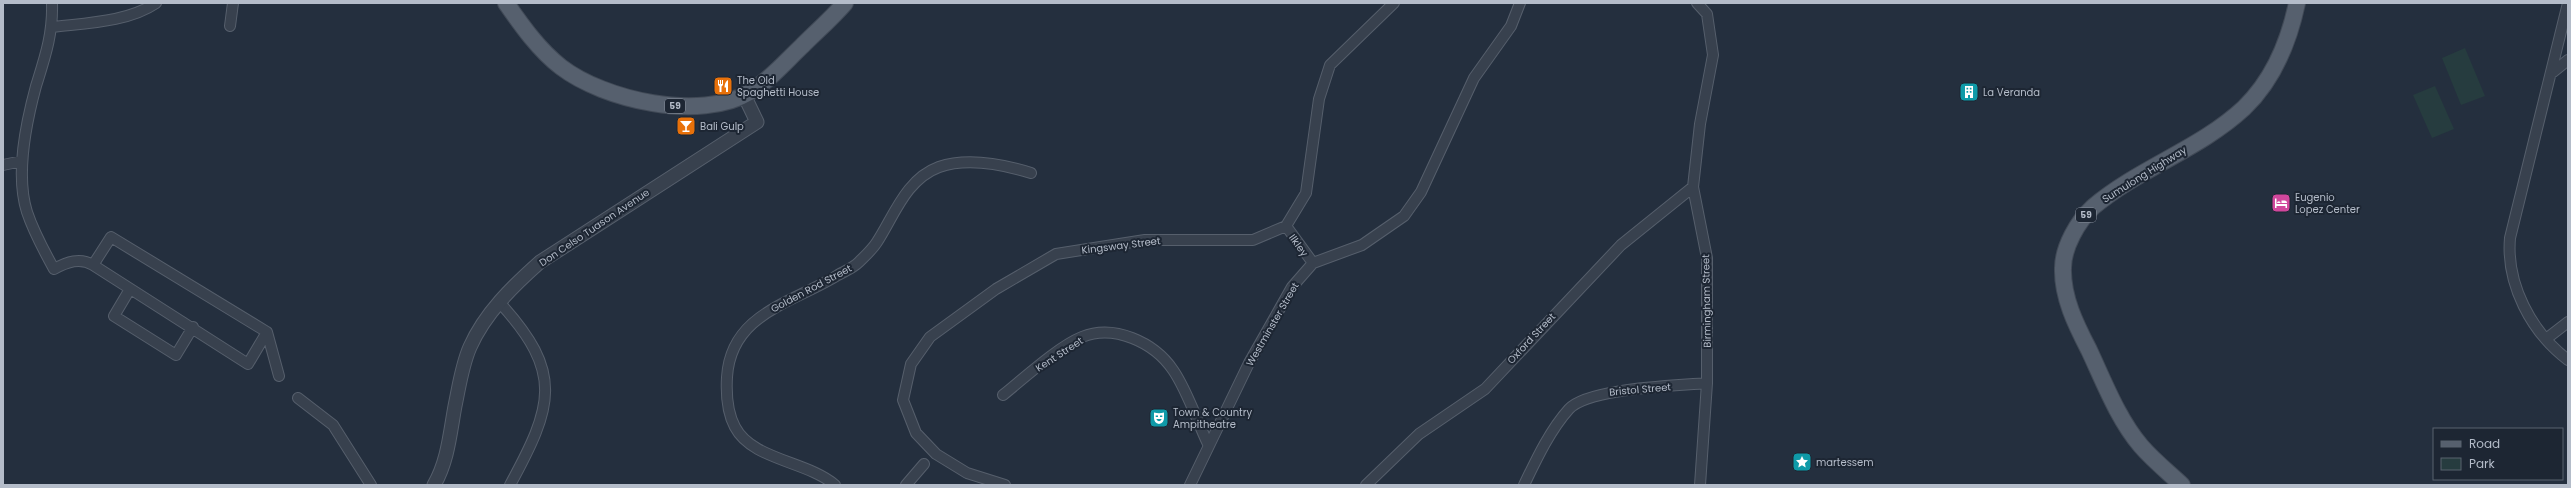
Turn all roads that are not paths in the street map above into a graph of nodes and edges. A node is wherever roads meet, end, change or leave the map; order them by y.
1 (52, 3) edge
2 (156, 3) edge
3 (232, 3) edge
4 (506, 3) edge
5 (845, 3) edge
6 (1394, 3) edge
7 (1520, 3) edge
8 (1697, 3) edge
9 (2297, 3) edge
10 (2568, 3) edge
11 (230, 26) dead end
12 (53, 27) junction
13 (2565, 31) edge
14 (2568, 60) edge
15 (2553, 72) junction
16 (744, 95) junction
17 (22, 161) junction
18 (3, 166) edge
19 (1031, 173) dead end
20 (1693, 187) junction
21 (1286, 226) junction
22 (1313, 263) junction
23 (93, 265) junction
24 (130, 288) junction
25 (500, 303) junction
26 (2568, 322) edge
27 (193, 327) junction
28 (267, 332) junction
29 (2546, 339) junction
30 (2568, 360) edge
31 (279, 376) dead end
32 (1707, 383) junction
33 (1003, 395) dead end
34 (298, 398) dead end
35 (1208, 444) junction
36 (924, 464) dead end
37 (371, 485) edge
38 (434, 485) edge
39 (510, 485) edge
40 (835, 485) edge
41 (906, 485) edge
42 (1005, 485) edge
43 (1190, 485) edge
44 (1366, 485) edge
45 (1524, 485) edge
46 (1700, 485) edge
47 (2182, 485) edge

1 - 12 street
2 - 12 street
3 - 11 street
4 - 16 main road, 59
5 - 16 main road, 59
6 - 21 street
7 - 22 street, Westminster Street
8 - 20 street, Birmingham Street
9 - 47 main road, Sumulong Highway / 59
10 - 13 street
12 - 17 street
13 - 15 street
14 - 15 street
15 - 29 street
16 - 25 street, Don Celso Tuason Avenue
17 - 18 street
17 - 23 street
19 - 40 street, Golden Rod Street
20 - 32 street, Birmingham Street
20 - 44 street, Oxford Street
21 - 22 street, Ilkley
21 - 42 street, Kingsway Street
22 - 35 street, Westminster Street
23 - 24 street
23 - 28 street
24 - 27 street
24 - 27 street
25 - 38 street, Don Celso Tuason Avenue
25 - 39 street
26 - 29 street
27 - 28 street
28 - 31 street
29 - 30 street
32 - 45 street, Bristol Street
32 - 46 street, Birmingham Street
33 - 35 street, Kent Street
34 - 37 street
35 - 43 street, Westminster Street
36 - 41 street

